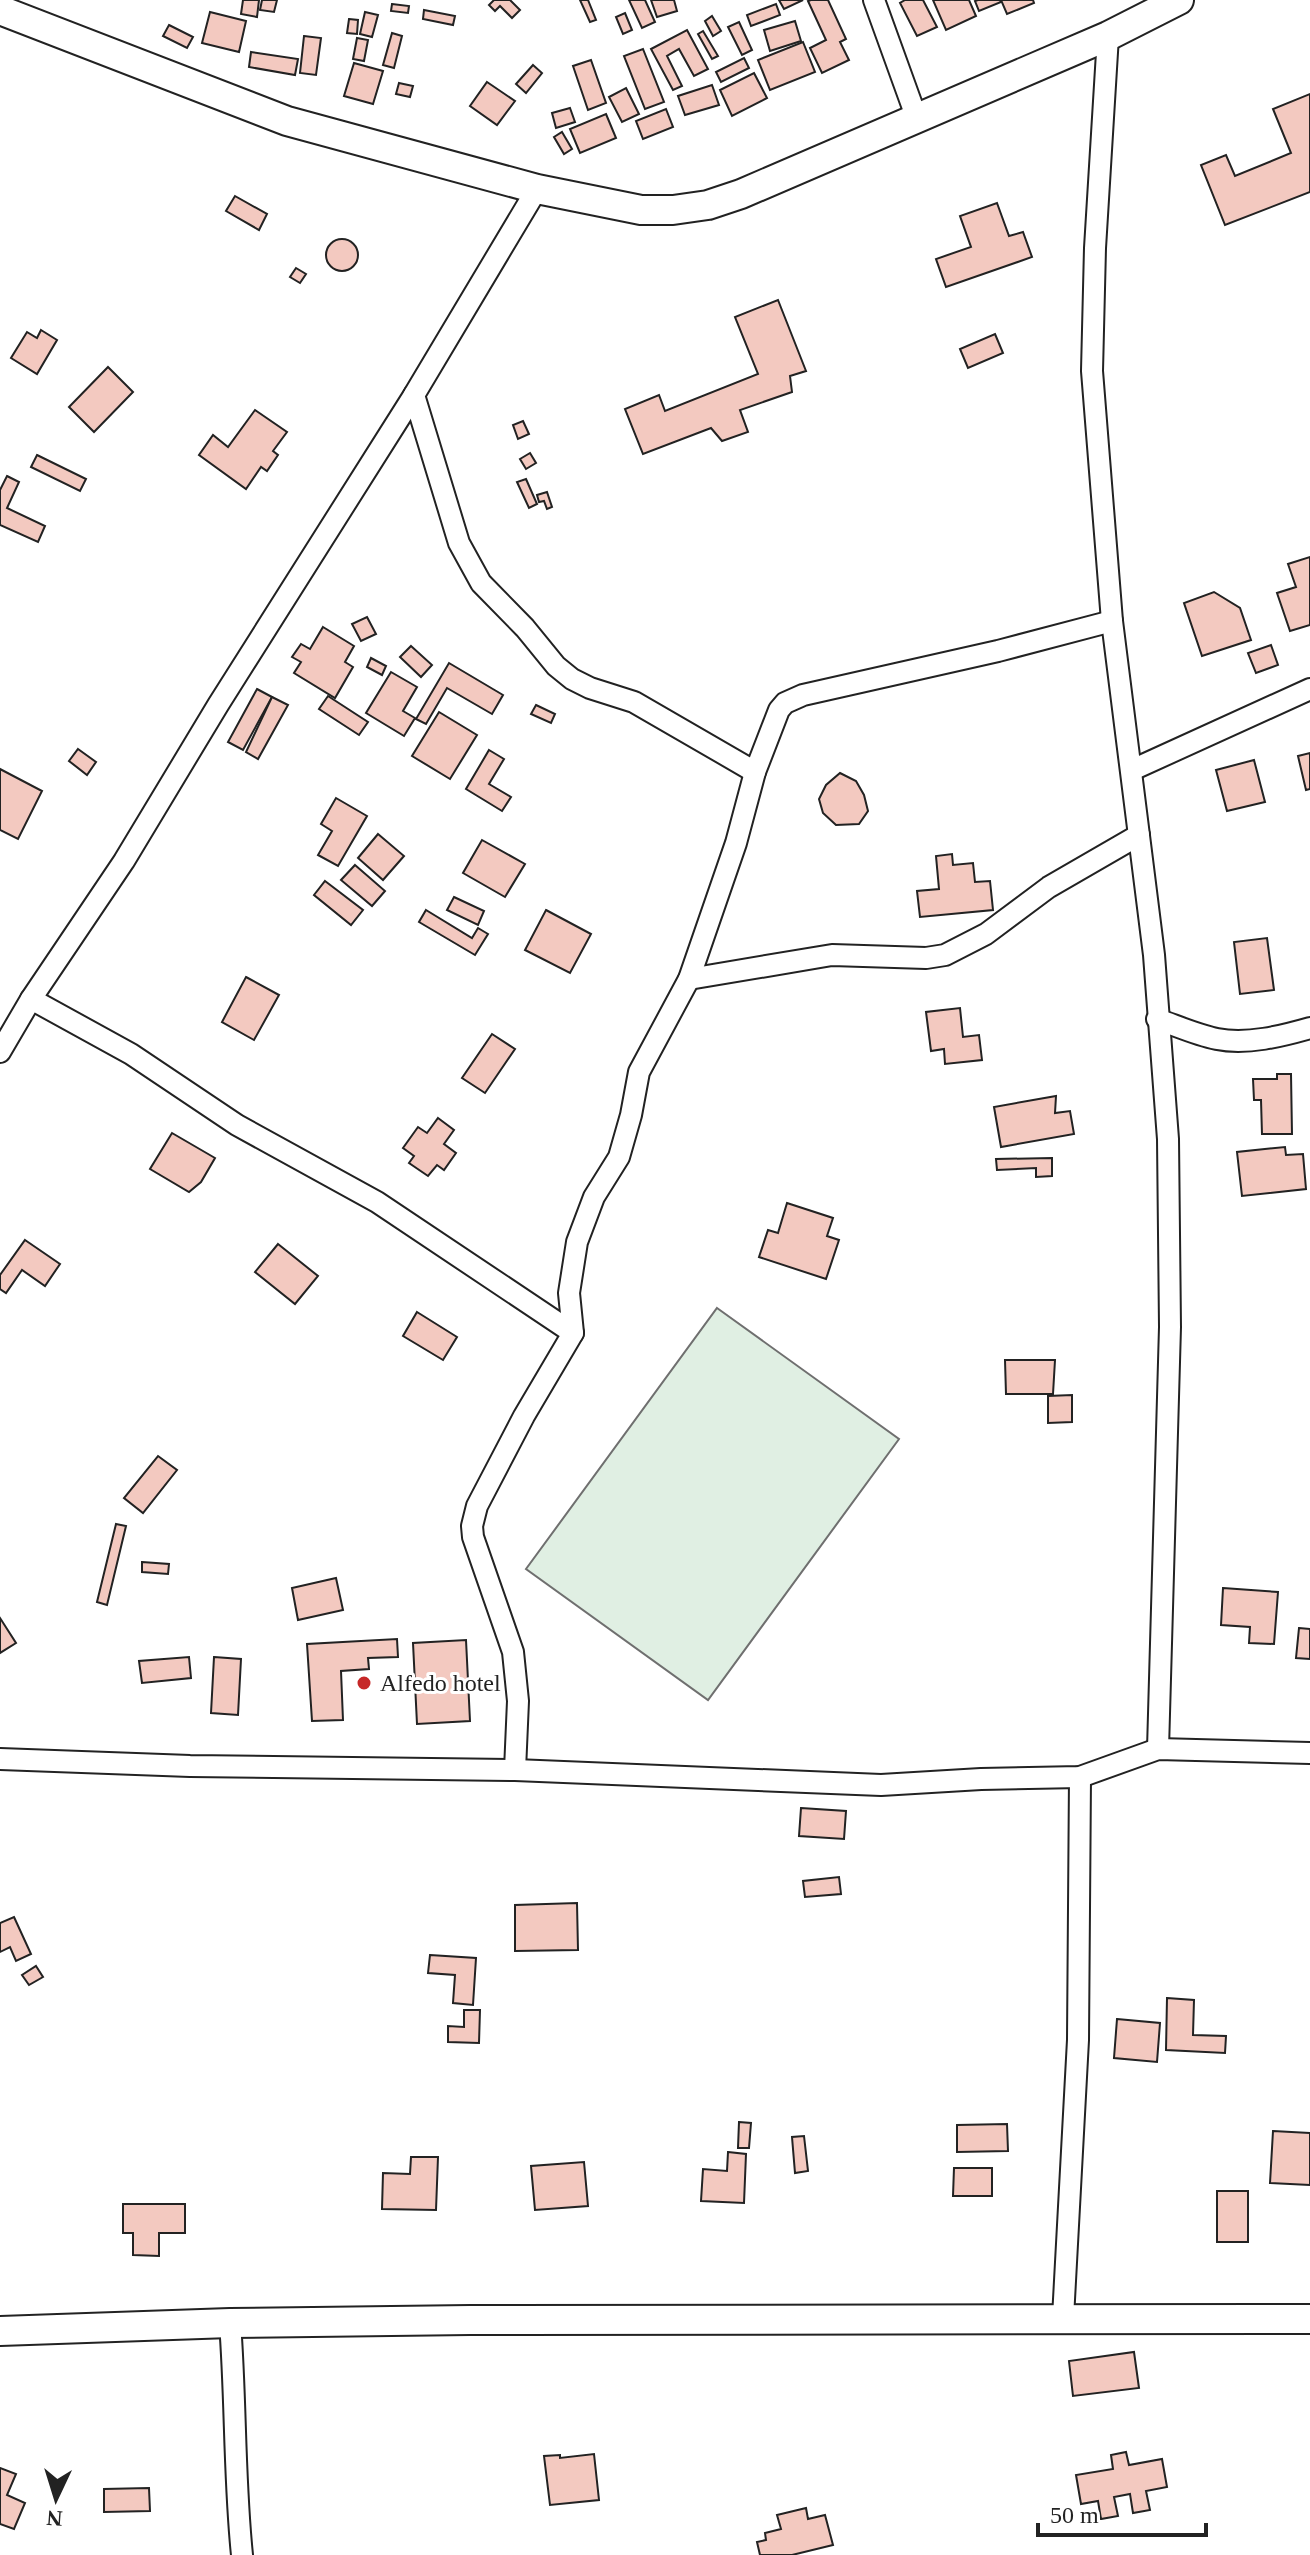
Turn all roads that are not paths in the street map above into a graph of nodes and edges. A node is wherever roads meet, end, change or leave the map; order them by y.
1 (874, 0) edge
2 (1179, 0) edge
3 (0, 10) edge
4 (1108, 36) junction
5 (917, 119) junction
6 (537, 189) junction
7 (414, 395) junction
8 (1112, 621) junction
9 (1310, 689) edge
10 (1132, 770) junction
11 (755, 772) junction
12 (1139, 835) junction
13 (689, 979) junction
14 (31, 999) junction
15 (1157, 1019) junction
16 (1310, 1028) edge
17 (0, 1052) edge
18 (573, 1333) junction
19 (1158, 1749) junction
20 (1310, 1753) edge
21 (0, 1759) edge
22 (515, 1770) junction
23 (1080, 1777) junction
24 (1063, 2318) junction
25 (1310, 2319) edge
26 (230, 2323) junction
27 (0, 2331) edge
28 (242, 2555) edge

1 - 5 street
2 - 4 street
3 - 6 street
4 - 5 street
4 - 8 street
5 - 6 street
6 - 7 street
7 - 11 street
7 - 14 street
8 - 10 street
8 - 11 street
9 - 10 street
10 - 12 street
11 - 13 street
12 - 13 street
12 - 15 street
13 - 18 street
14 - 17 street
14 - 18 street
15 - 16 street
15 - 19 street
18 - 22 street
19 - 20 street
19 - 23 street
21 - 22 street
22 - 23 street
23 - 24 street
24 - 25 street
24 - 26 street
26 - 27 street
26 - 28 street

